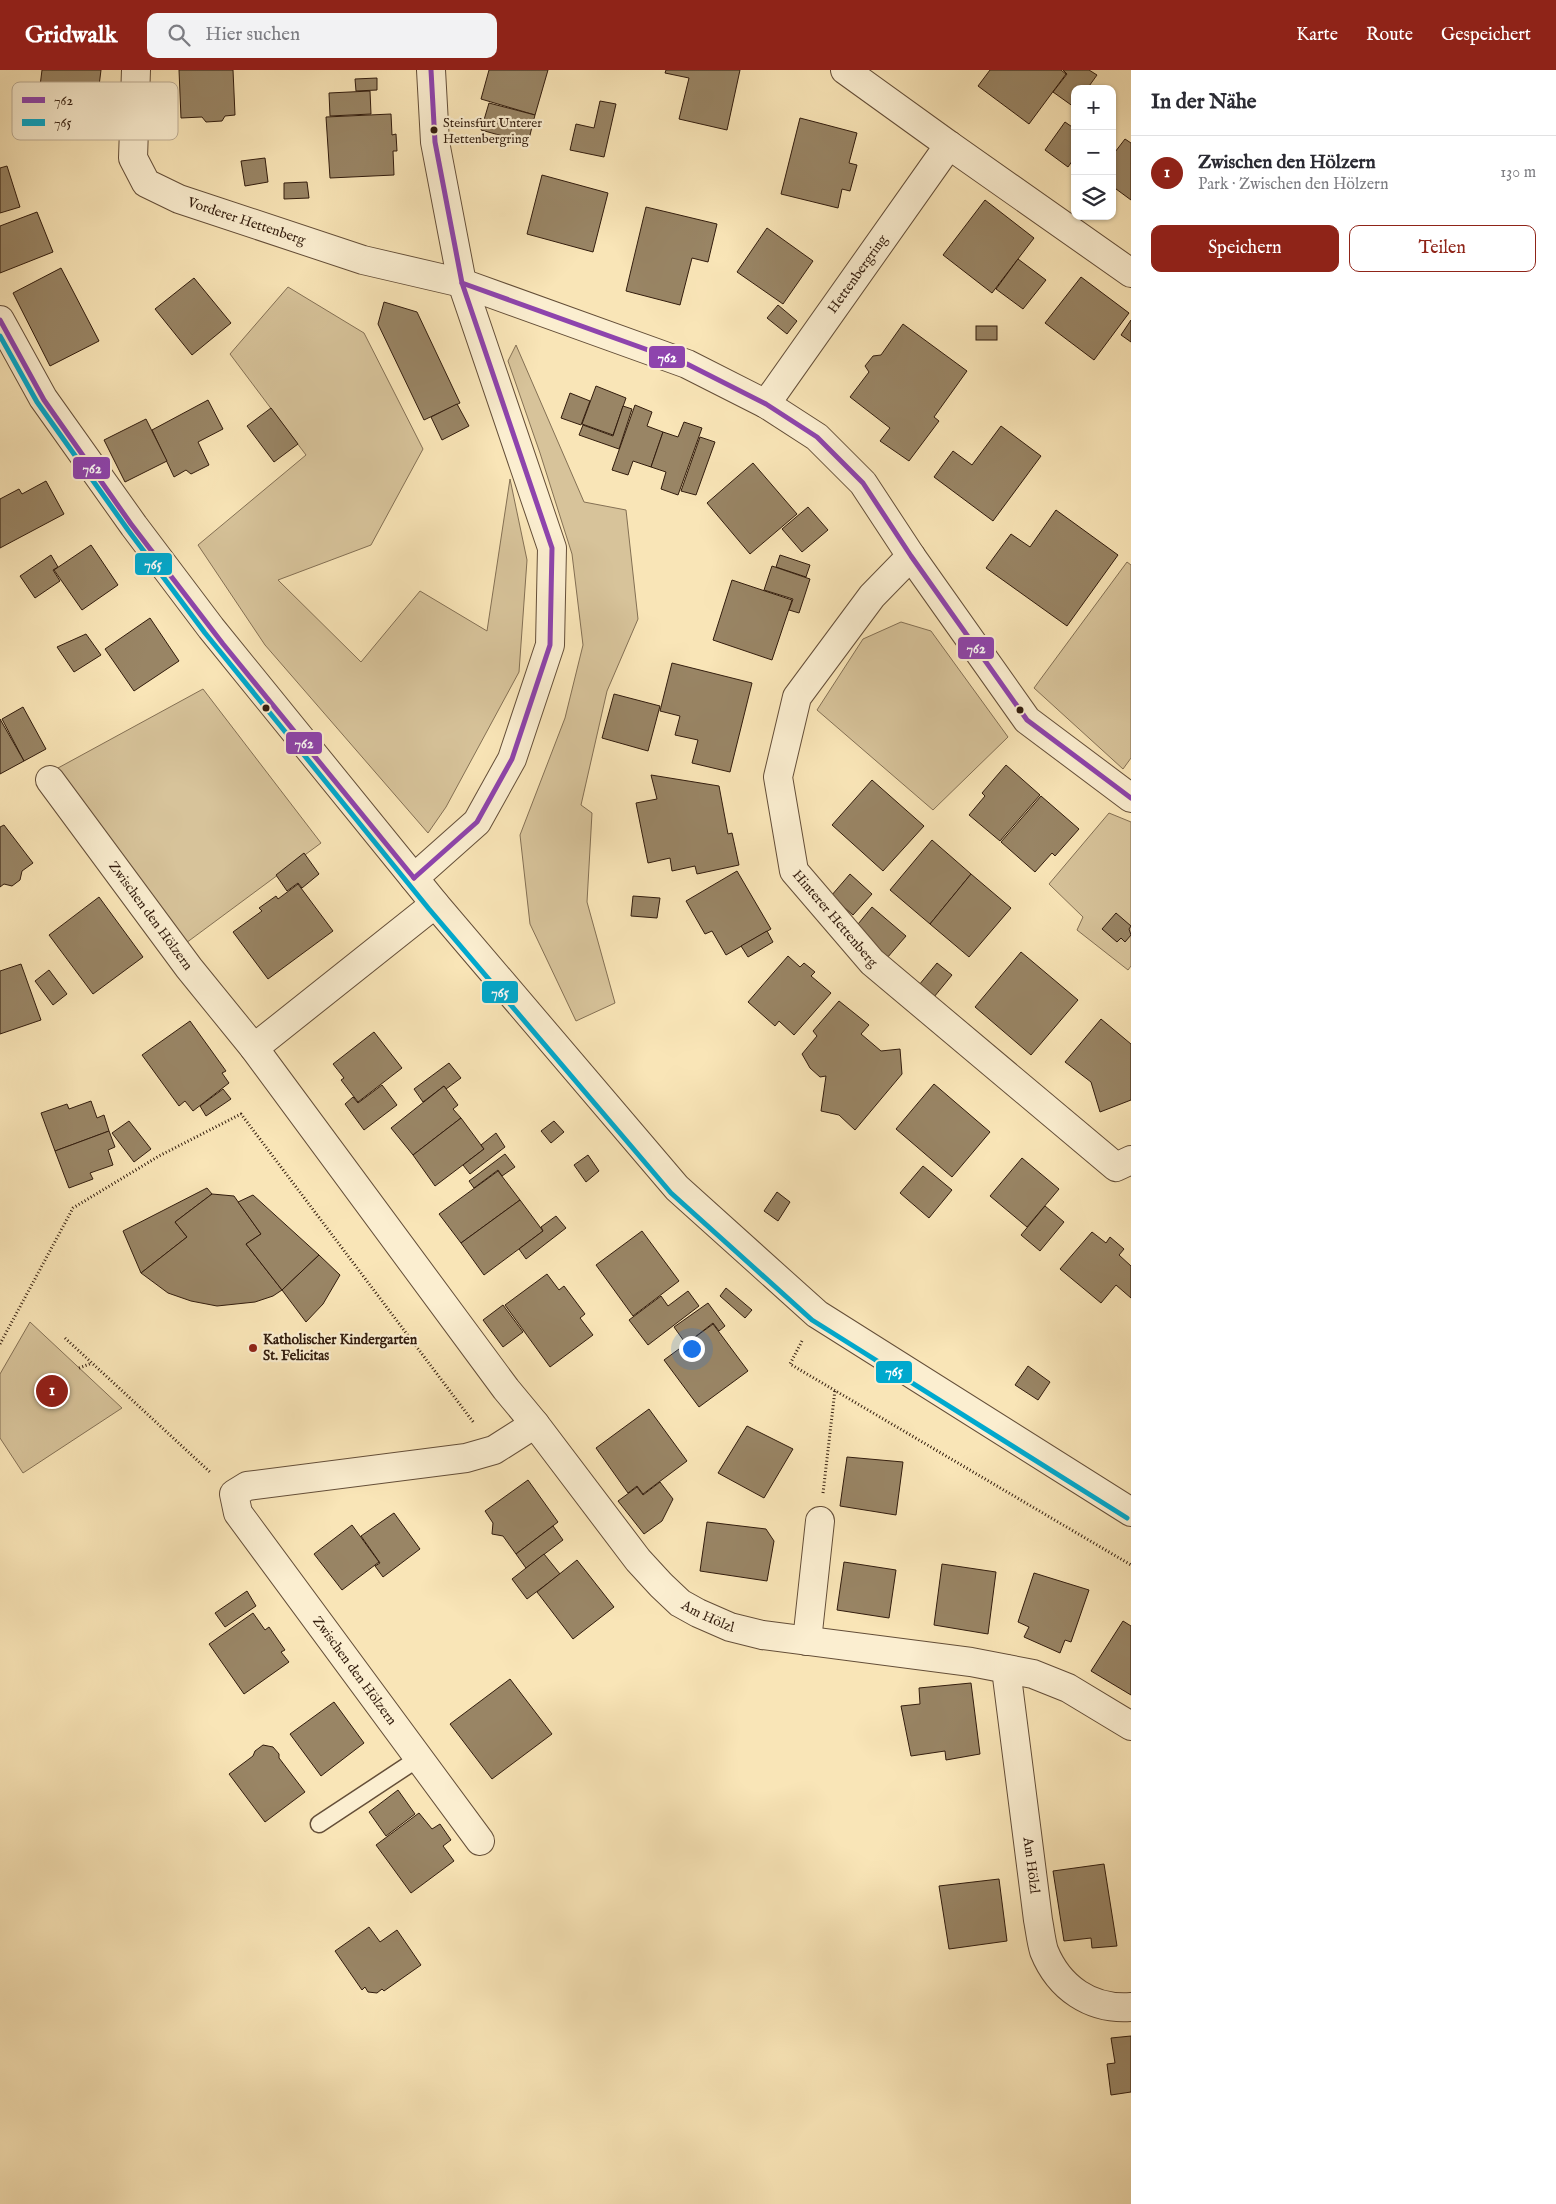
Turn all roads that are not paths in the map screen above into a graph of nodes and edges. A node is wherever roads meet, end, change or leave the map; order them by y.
1 (431, 70) edge
2 (845, 70) edge
3 (133, 140) edge
4 (949, 145) junction
5 (1131, 273) edge
6 (462, 283) junction
7 (0, 320) edge
8 (766, 404) junction
9 (911, 556) junction
10 (50, 780) dead end
11 (1131, 798) edge
12 (414, 878) junction
13 (435, 904) junction
14 (254, 1048) junction
15 (1131, 1160) edge
16 (535, 1424) junction
17 (1131, 1512) edge
18 (820, 1521) road end
19 (638, 1560) joint
20 (807, 1641) junction
21 (1006, 1669) junction
22 (1131, 1726) edge
23 (418, 1758) junction
24 (319, 1824) dead end
25 (480, 1841) dead end
26 (1131, 2007) edge

1 - 6 street
2 - 4 street
3 - 6 street, Vorderer Hettenberg
4 - 5 street
4 - 8 street, Hettenbergring
6 - 8 street
6 - 12 street
7 - 12 street
8 - 9 street
9 - 11 street
9 - 15 street, Hinterer Hettenberg
10 - 14 street, Zwischen den Hölzern
12 - 13 street
13 - 14 street
13 - 17 street
14 - 16 street, Zwischen den Hölzern
16 - 19 street, Zwischen den Hölzern
16 - 23 street, Zwischen den Hölzern
18 - 20 street
19 - 20 street, Am Hölzl
20 - 21 street, Am Hölzl
21 - 22 street, Am Hölzl
21 - 26 street, Am Hölzl
23 - 24 lane
23 - 25 street, Zwischen den Hölzern

